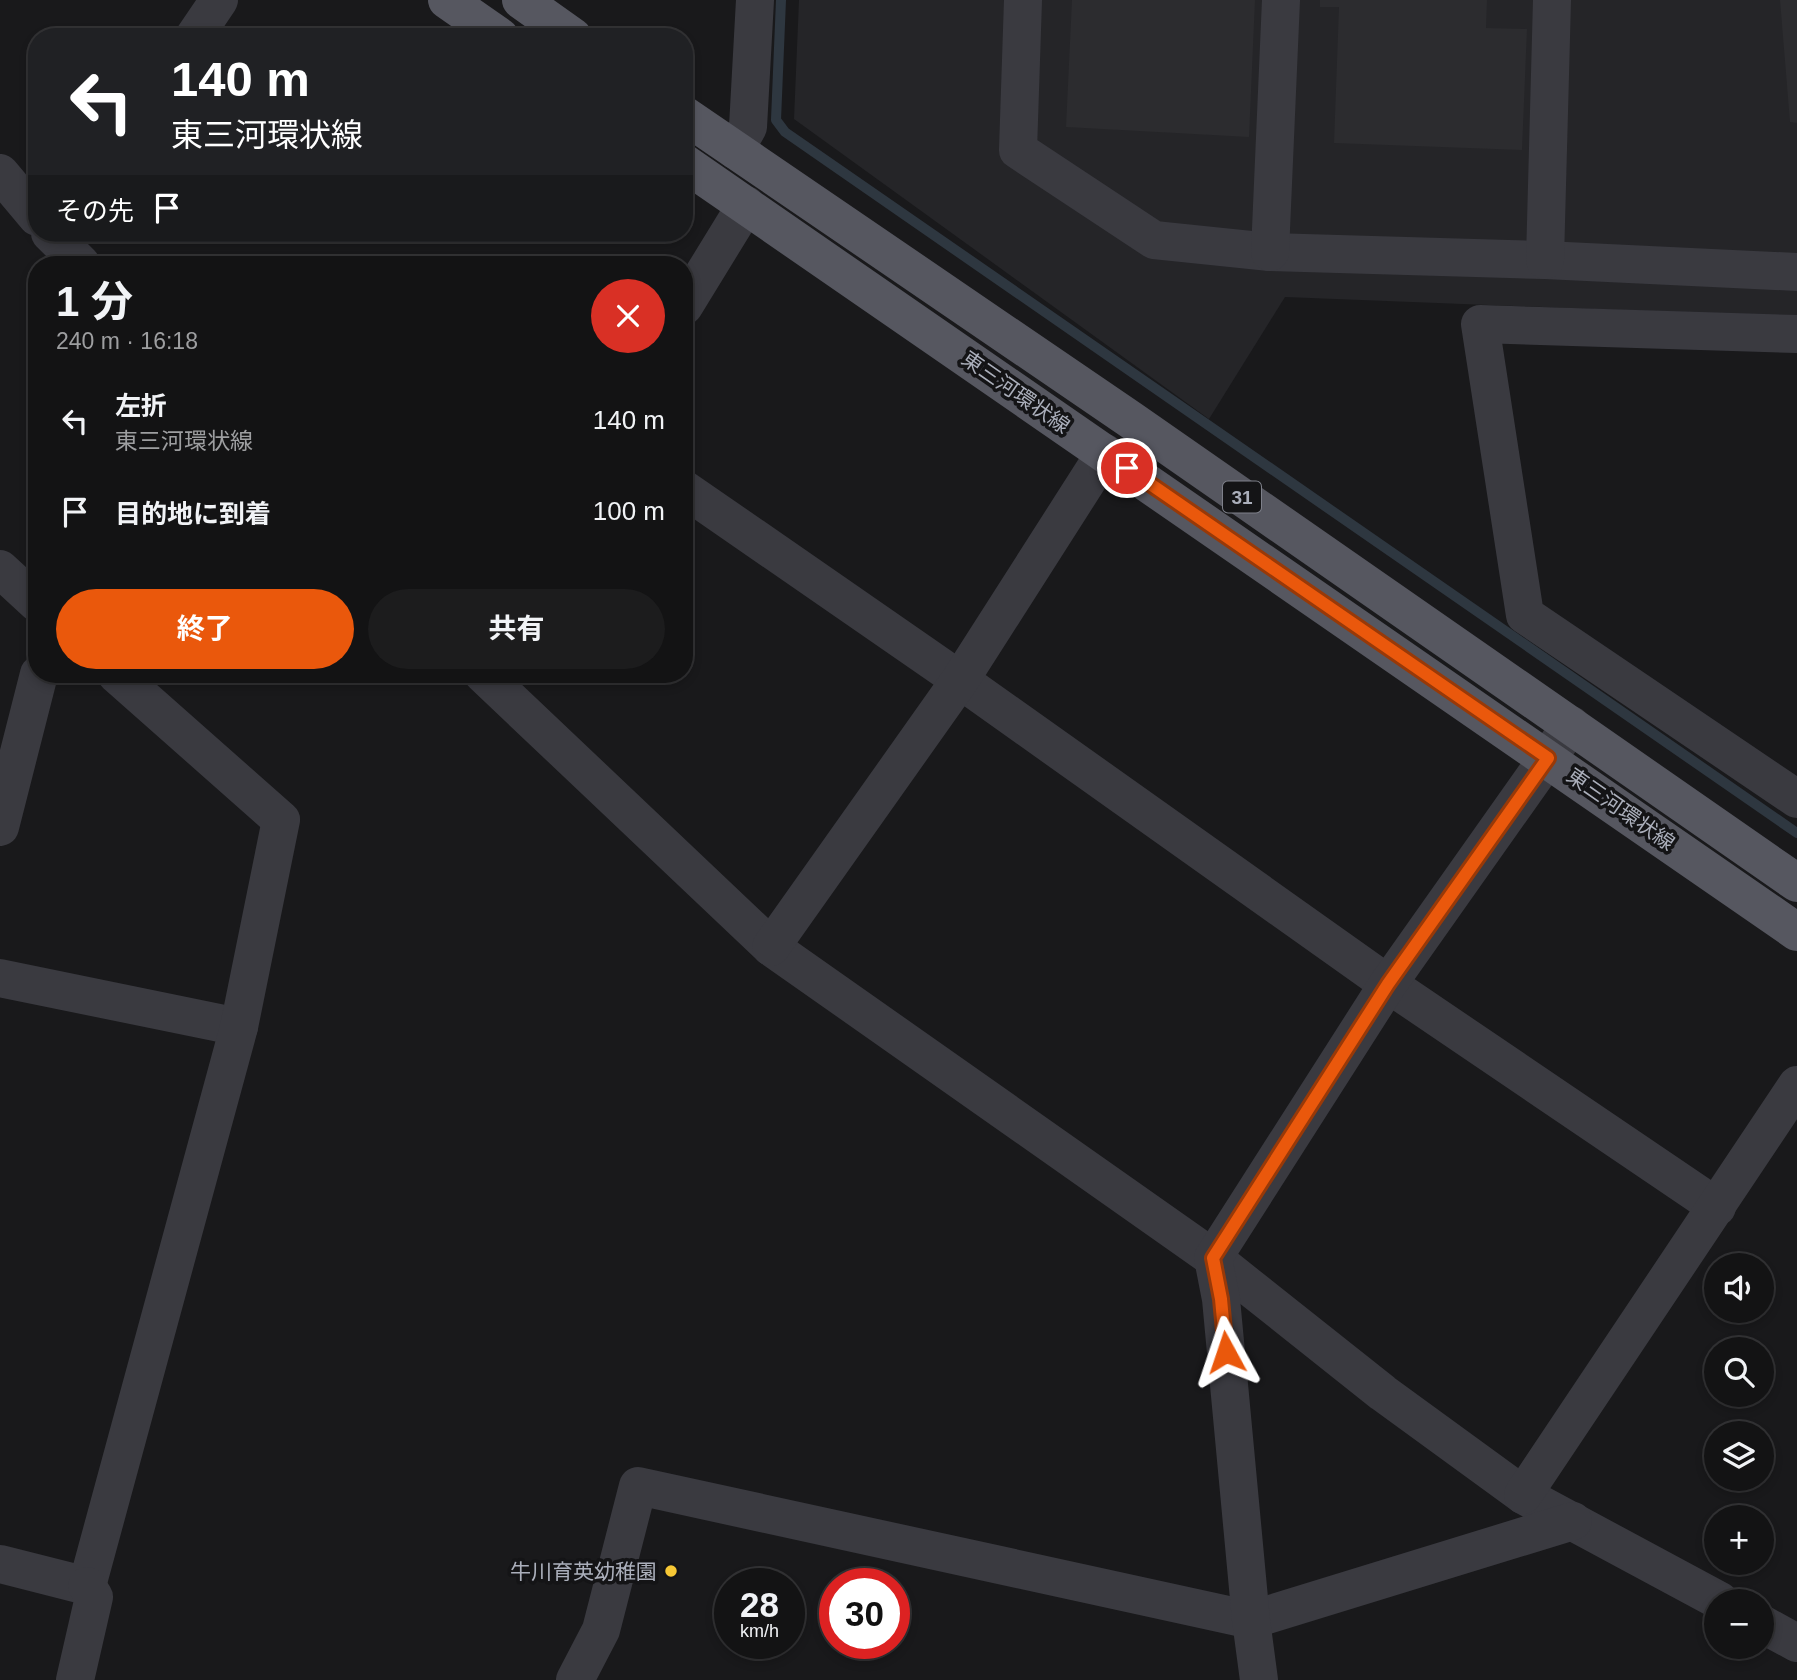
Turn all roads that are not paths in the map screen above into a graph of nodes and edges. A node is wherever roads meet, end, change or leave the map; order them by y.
1 (219, 0) edge
2 (447, 0) edge
3 (521, 0) edge
4 (755, 0) edge
5 (1023, 0) edge
6 (1281, 0) edge
7 (1552, 0) edge
8 (200, 28) edge
9 (487, 28) edge
10 (560, 28) edge
11 (693, 121) edge
12 (735, 150) junction
13 (693, 169) edge
14 (0, 173) edge
15 (28, 204) edge
16 (746, 205) junction
17 (1270, 252) junction
18 (1545, 260) junction
19 (1797, 272) edge
20 (693, 291) edge
21 (1797, 334) edge
22 (1105, 453) junction
23 (693, 495) edge
24 (0, 569) edge
25 (28, 595) edge
26 (960, 680) junction
27 (37, 683) edge
28 (126, 683) edge
29 (492, 683) edge
30 (1571, 725) junction
31 (1548, 758) junction
32 (1797, 799) edge
33 (0, 827) edge
34 (1797, 883) edge
35 (1797, 932) edge
36 (771, 947) junction
37 (0, 978) edge
38 (1388, 984) junction
39 (239, 1027) junction
40 (1797, 1085) edge
41 (1717, 1207) junction
42 (1213, 1258) junction
43 (1523, 1496) junction
44 (1573, 1521) junction
45 (0, 1564) edge
46 (87, 1586) junction
47 (1704, 1592) edge
48 (1251, 1620) junction
49 (1774, 1631) edge
50 (1797, 1643) edge
51 (75, 1680) edge
52 (575, 1680) edge
53 (1259, 1680) edge

1 - 8 street
2 - 9 main road
3 - 10 main road
4 - 12 street
5 - 17 street
6 - 17 street
7 - 18 street
11 - 12 main road, 東三河環状線 / 31
12 - 30 main road, 東三河環状線 / 31
13 - 16 main road, 東三河環状線 / 31
14 - 15 street
16 - 20 street
16 - 22 main road, 東三河環状線 / 31
17 - 18 street
18 - 19 street
21 - 32 street
22 - 26 street
22 - 31 main road, 東三河環状線 / 31
23 - 26 street
24 - 25 street
26 - 36 street
26 - 38 street
27 - 33 street
28 - 39 street
29 - 36 street
30 - 31 street
30 - 34 main road, 東三河環状線 / 31
31 - 35 main road, 東三河環状線 / 31
31 - 38 street
36 - 42 street
37 - 39 street
38 - 41 street
38 - 42 street
39 - 46 street
40 - 41 street
41 - 43 street
42 - 43 street
42 - 48 street
43 - 44 street
44 - 47 street
44 - 48 street
45 - 46 street
46 - 51 street
48 - 52 street
48 - 53 street
49 - 50 street

